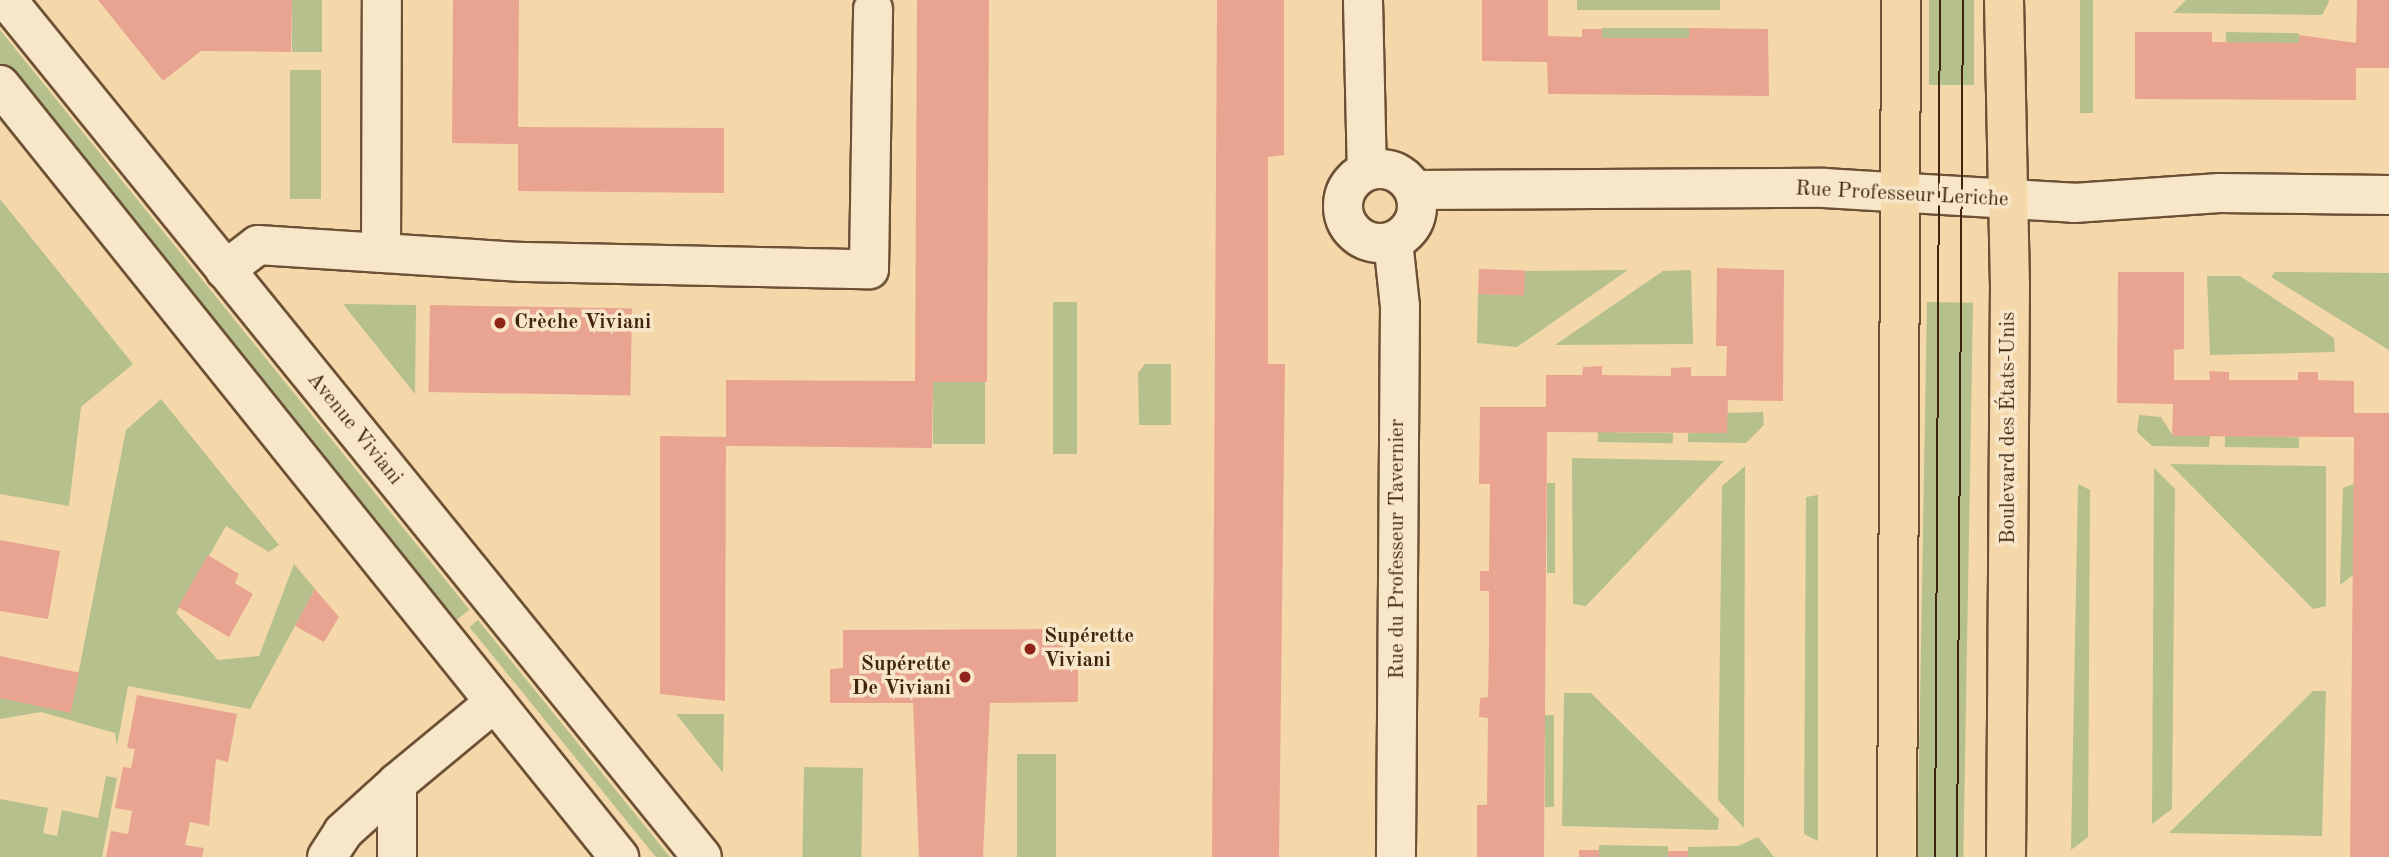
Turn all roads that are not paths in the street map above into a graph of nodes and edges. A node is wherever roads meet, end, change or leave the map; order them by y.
1 (7, 0) edge
2 (382, 0) edge
3 (1363, 0) edge
4 (1901, 0) edge
5 (2004, 0) edge
6 (873, 9) dead end
7 (0, 85) edge
8 (1367, 171) junction
9 (1415, 190) junction
10 (1900, 194) junction
11 (2389, 195) edge
12 (2006, 199) junction
13 (1393, 241) junction
14 (381, 253) junction
15 (225, 270) junction
16 (495, 702) junction
17 (397, 783) junction
18 (327, 857) edge
19 (397, 857) edge
20 (619, 857) edge
21 (702, 857) edge
22 (1396, 857) edge
23 (1897, 857) edge
24 (2006, 857) edge

1 - 15 street, Avenue Viviani
2 - 14 street
3 - 8 street
4 - 10 main road
5 - 12 main road, Boulevard des États-Unis
6 - 14 street
7 - 16 street
8 - 9 street
8 - 13 street
9 - 10 street, Rue Professeur Leriche
9 - 13 street
10 - 12 street, Rue Professeur Leriche
10 - 23 main road
11 - 12 street, Rue Professeur Leriche
12 - 24 main road, Boulevard des États-Unis
13 - 22 street, Rue du Professeur Tavernier
14 - 15 street
15 - 21 street, Avenue Viviani
16 - 17 street
16 - 20 street
17 - 18 street
17 - 19 street

